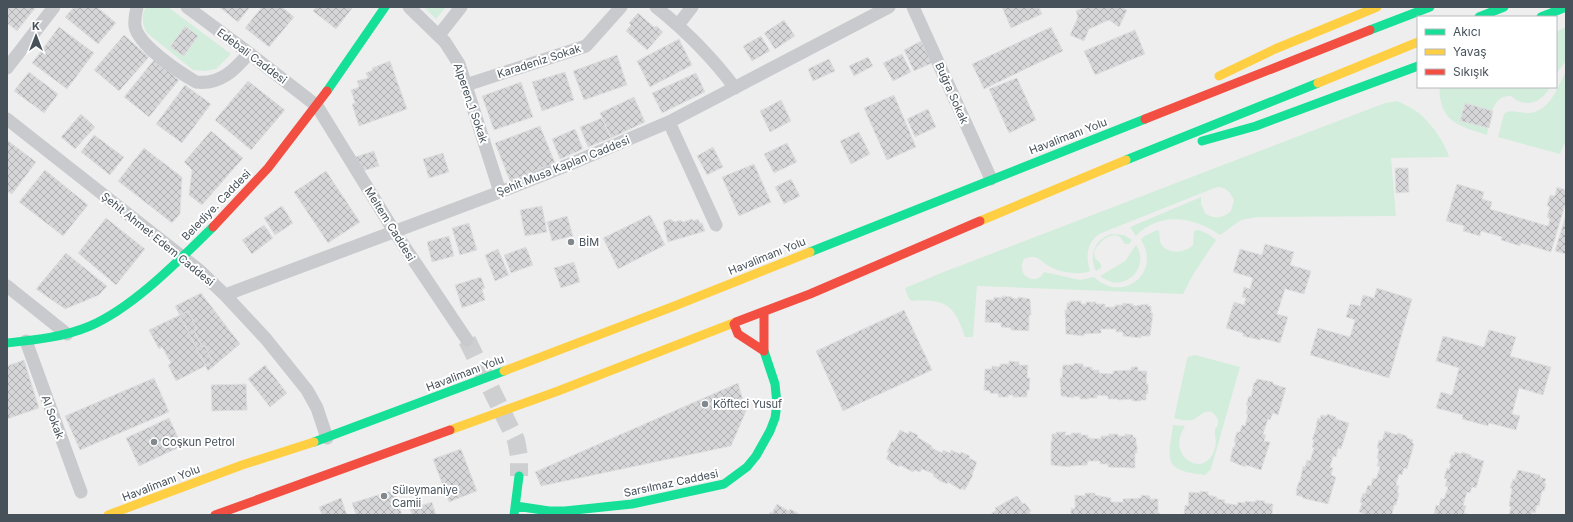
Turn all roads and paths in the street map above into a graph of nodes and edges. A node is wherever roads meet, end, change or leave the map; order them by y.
1 (54, 7) edge
2 (137, 7) edge
3 (187, 7) edge
4 (385, 7) edge
5 (409, 7) edge
6 (461, 7) edge
7 (621, 7) edge
8 (656, 7) edge
9 (692, 7) edge
10 (889, 7) edge
11 (913, 7) edge
12 (1377, 7) edge
13 (1430, 7) edge
14 (1504, 7) edge
15 (1566, 7) edge
16 (1482, 16) edge
17 (1544, 16) edge
18 (678, 25) junction
19 (439, 35) junction
20 (1417, 42) edge
21 (249, 53) junction
22 (1417, 66) edge
23 (7, 68) edge
24 (1208, 81) dead end
25 (466, 85) junction
26 (735, 88) junction
27 (1181, 94) dead end
28 (317, 106) junction
29 (7, 119) edge
30 (669, 122) junction
31 (1110, 133) junction
32 (1101, 170) junction
33 (991, 179) junction
34 (500, 192) junction
35 (716, 225) dead end
36 (394, 231) junction
37 (182, 257) junction
38 (7, 286) edge
39 (225, 295) junction
40 (764, 312) junction
41 (734, 324) junction
42 (67, 334) junction
43 (467, 340) tunnel mouth
44 (26, 341) junction
45 (7, 343) edge
46 (764, 351) junction
47 (327, 438) junction
48 (519, 476) tunnel mouth
49 (81, 492) dead end
50 (515, 510) edge
51 (108, 515) edge
52 (215, 515) edge
53 (526, 515) edge

1 - 23 street
2 - 21 street
3 - 21 street, Edebali Caddesi
4 - 28 main road, Belediye. Caddesi
5 - 19 street, Alperen_1 Sokak
6 - 19 street
7 - 25 street, Karadeniz Sokak
8 - 18 street
9 - 18 street
10 - 26 street, Şehit Musa Kaplan Caddesi
11 - 33 street, Buğra Sokak
12 - 24 main road
13 - 31 main road, Havalimanı Yolu
14 - 16 main road
15 - 17 main road
18 - 26 street
19 - 25 street, Alperen_1 Sokak
20 - 32 main road
21 - 28 street, Edebali Caddesi
22 - 32 main road
25 - 34 street, Alperen_1 Sokak
26 - 30 street, Şehit Musa Kaplan Caddesi
27 - 31 main road
28 - 36 street, Meltem Caddesi
28 - 37 main road, Belediye. Caddesi
29 - 37 street, Şehit Ahmet Edem Caddesi
30 - 34 street, Şehit Musa Kaplan Caddesi
30 - 35 street
31 - 33 main road, Havalimanı Yolu
32 - 40 main road
33 - 47 main road, Havalimanı Yolu
34 - 36 street, Şehit Musa Kaplan Caddesi
36 - 39 street, Şehit Musa Kaplan Caddesi
36 - 43 street, Meltem Caddesi
37 - 39 street, Şehit Ahmet Edem Caddesi
37 - 42 main road, Belediye. Caddesi
38 - 42 street
39 - 47 street, Şehit Ahmet Edem Caddesi
40 - 41 main road
40 - 46 main road, Sarsılmaz Caddesi
41 - 46 main road
41 - 52 main road
42 - 44 main road, Belediye. Caddesi
44 - 45 main road, Belediye. Caddesi
44 - 49 street, Al Sokak
46 - 50 main road, Sarsılmaz Caddesi
47 - 51 main road, Havalimanı Yolu
48 - 50 main road
50 - 53 street

